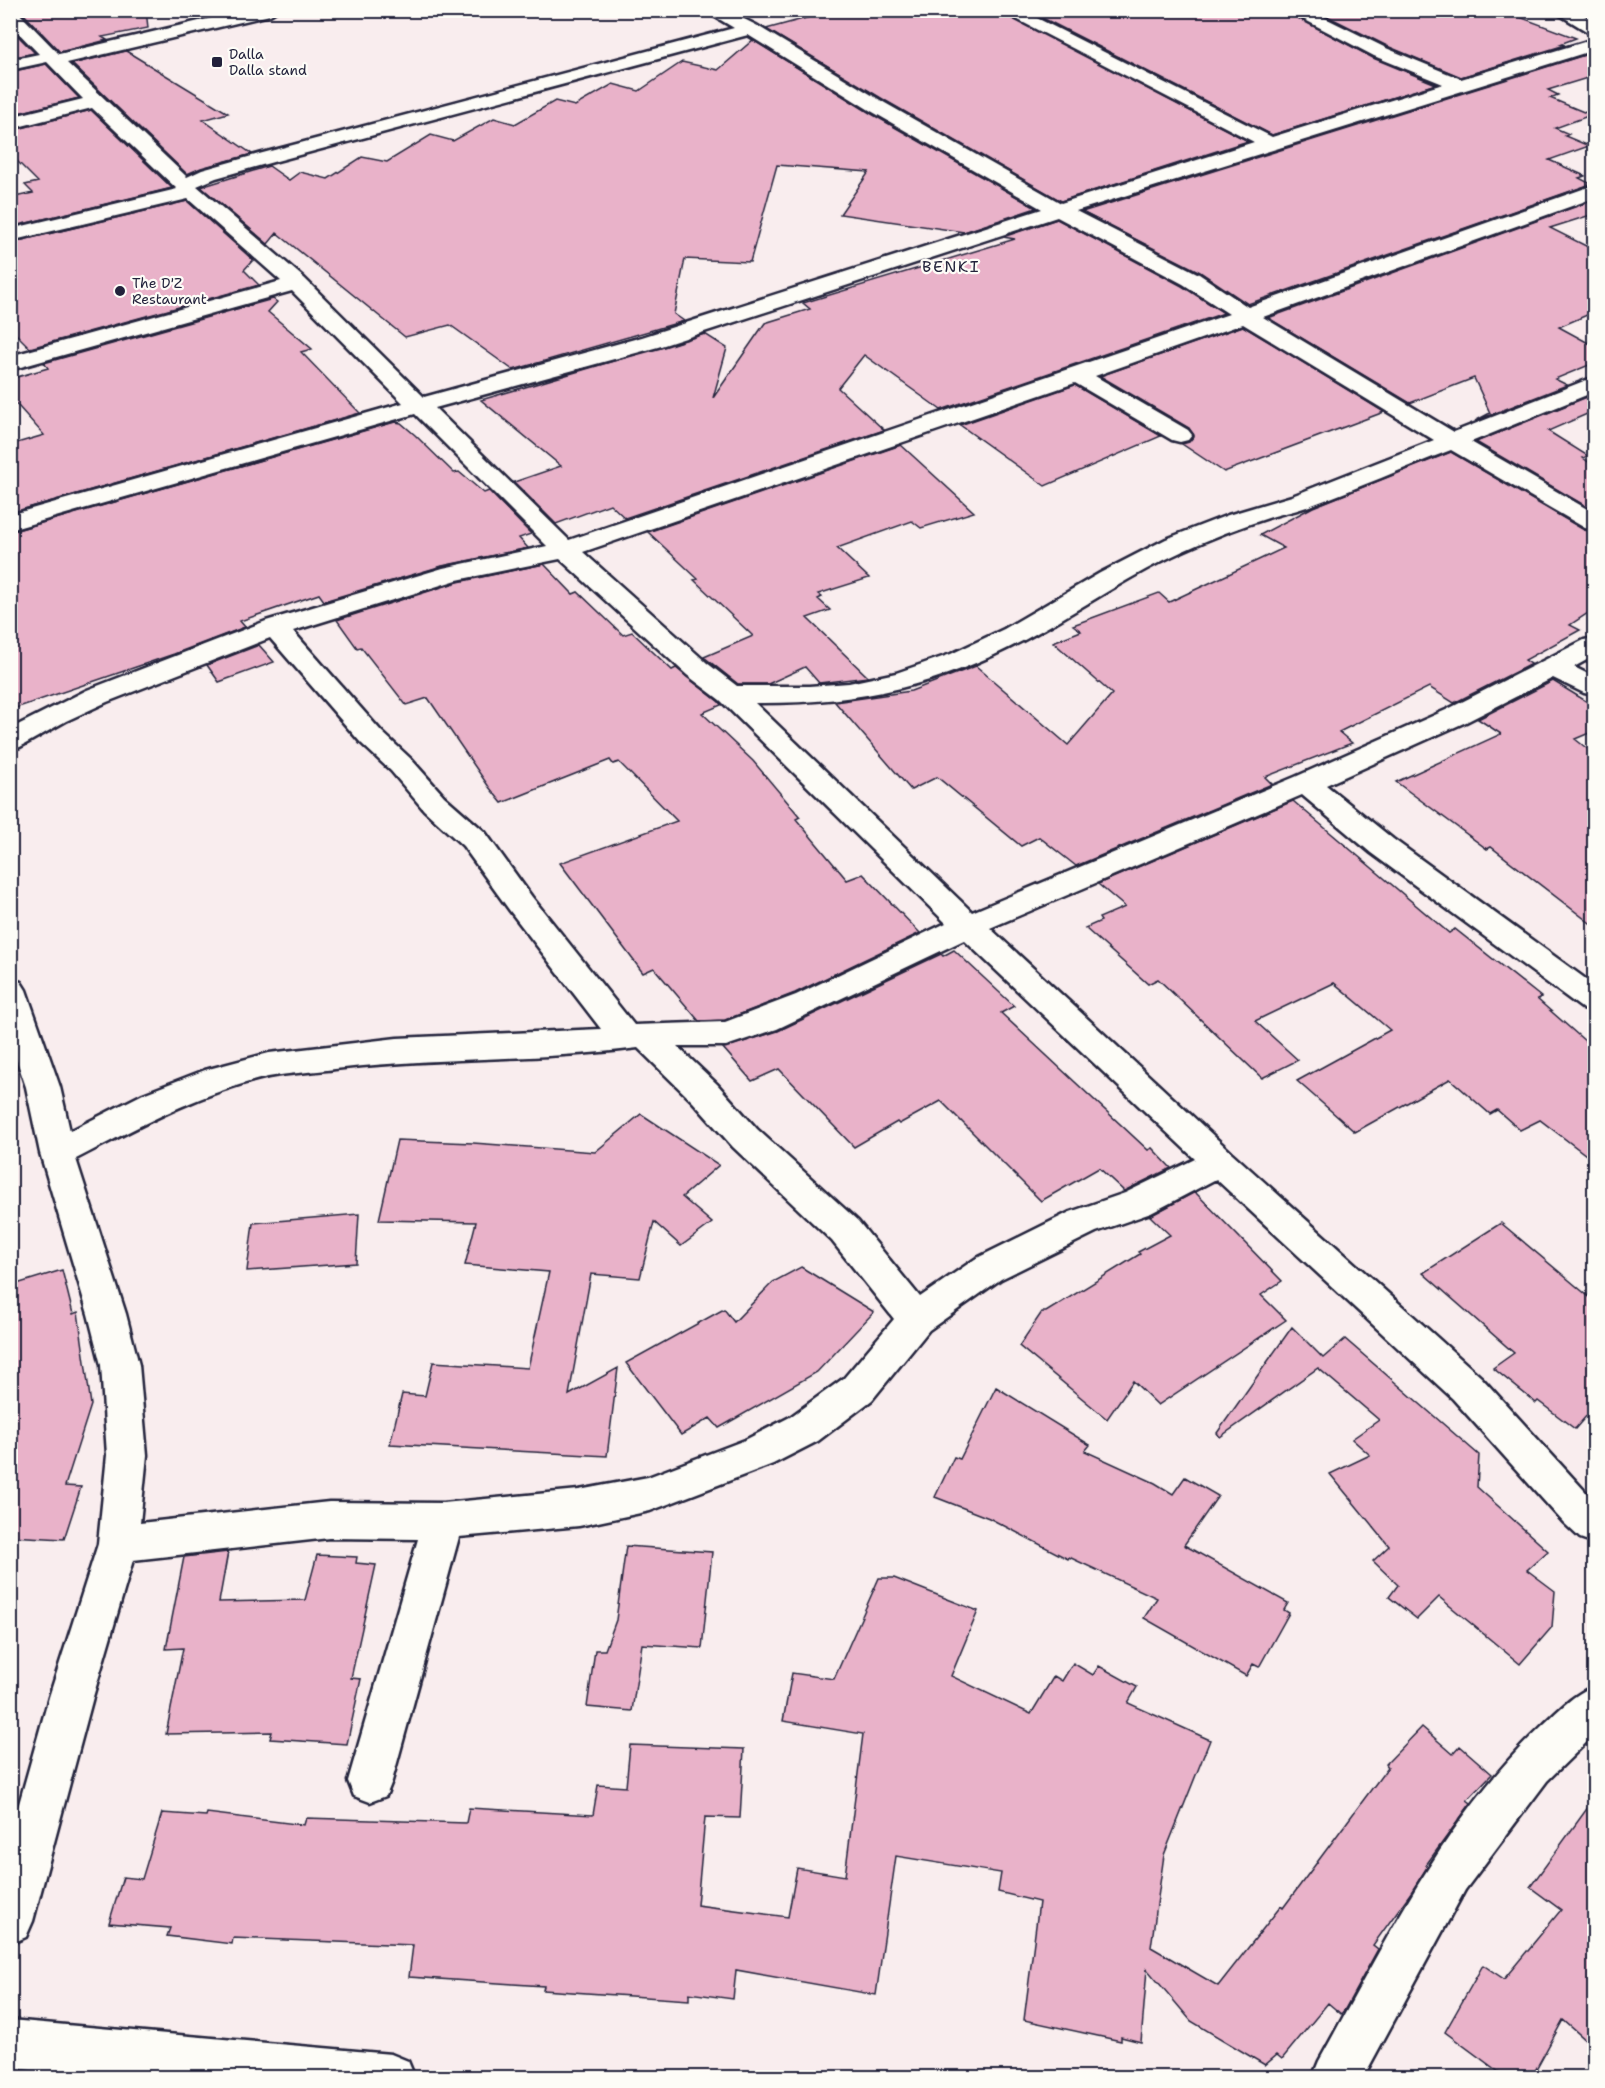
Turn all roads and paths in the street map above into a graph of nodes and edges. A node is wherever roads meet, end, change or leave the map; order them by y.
1 (270, 10) edge
2 (712, 10) edge
3 (1007, 10) edge
4 (1294, 10) edge
5 (1560, 10) edge
6 (10, 14) edge
7 (1594, 28) edge
8 (750, 29) junction
9 (1594, 44) edge
10 (54, 58) junction
11 (10, 65) edge
12 (1461, 85) junction
13 (97, 102) junction
14 (10, 123) edge
15 (1270, 143) junction
16 (188, 188) junction
17 (1594, 191) edge
18 (1058, 210) junction
19 (10, 235) edge
20 (296, 283) junction
21 (1246, 315) junction
22 (10, 363) edge
23 (1077, 375) junction
24 (1594, 384) edge
25 (418, 406) junction
26 (1180, 435) dead end
27 (1451, 440) junction
28 (10, 523) edge
29 (1594, 523) edge
30 (565, 550) junction
31 (275, 627) junction
32 (1594, 646) edge
33 (1552, 666) junction
34 (1594, 687) edge
35 (730, 694) junction
36 (10, 741) edge
37 (1305, 783) junction
38 (968, 926) junction
39 (10, 990) edge
40 (1594, 1001) edge
41 (636, 1036) junction
42 (57, 1153) junction
43 (1220, 1162) junction
44 (916, 1319) junction
45 (443, 1521) junction
46 (1594, 1525) edge
47 (118, 1544) junction
48 (1594, 1706) edge
49 (370, 1781) dead end
50 (10, 1921) edge
51 (10, 2044) edge
52 (391, 2078) edge
53 (1336, 2078) edge

1 - 10 street
2 - 8 street
3 - 15 street
4 - 12 street
5 - 7 street
6 - 10 street
8 - 16 street
8 - 18 street
9 - 12 street
10 - 11 street
10 - 13 street
12 - 15 street
13 - 14 street
13 - 16 street
15 - 18 street
16 - 19 street
16 - 20 street
17 - 21 street
18 - 21 street
18 - 25 street
20 - 22 street
20 - 25 street
21 - 23 street
21 - 27 street
23 - 26 street
23 - 30 street
24 - 27 street
25 - 28 street
25 - 30 street
27 - 29 street
27 - 35 street
30 - 31 street
30 - 35 street
31 - 36 street
31 - 41 street
32 - 33 street
33 - 34 street
33 - 37 street
35 - 38 street
37 - 38 street
37 - 40 street
38 - 41 street
38 - 43 street
39 - 42 street
41 - 42 street
41 - 44 street
42 - 47 street
43 - 44 street
43 - 46 street
44 - 45 street
45 - 47 street
45 - 49 street
47 - 50 street
48 - 53 street
51 - 52 street

